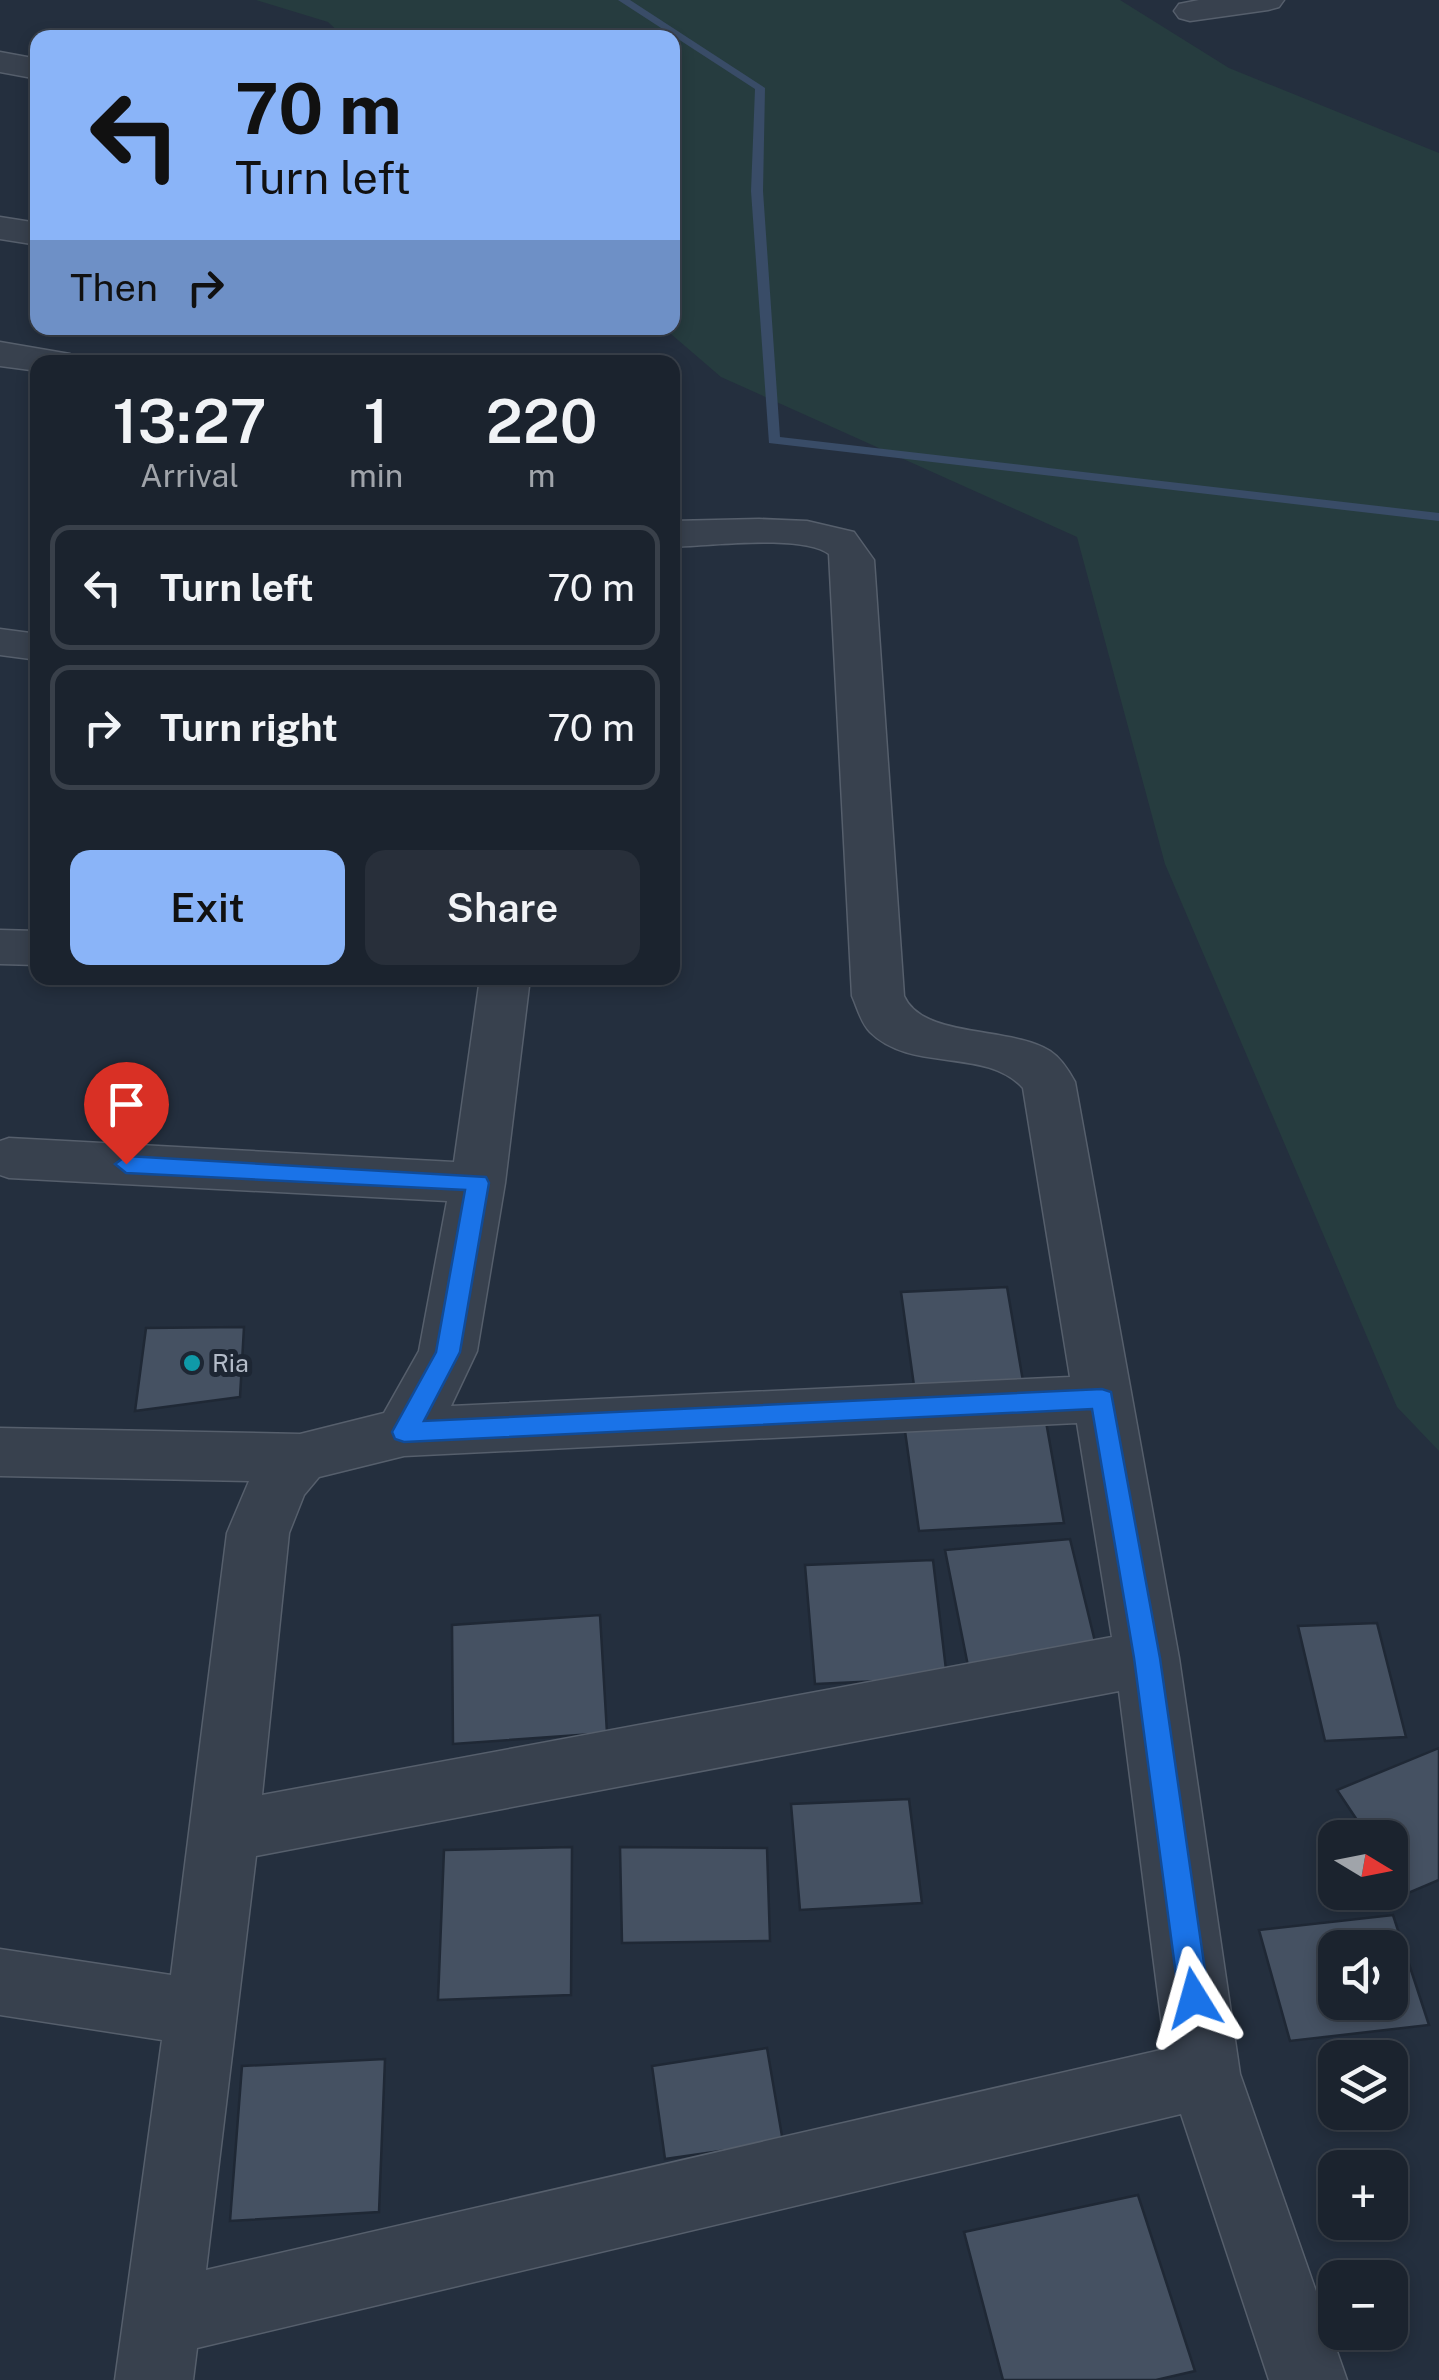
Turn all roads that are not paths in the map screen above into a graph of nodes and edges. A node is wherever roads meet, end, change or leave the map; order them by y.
1 (1268, 0) edge
2 (1190, 11) dead end
3 (0, 62) edge
4 (30, 68) edge
5 (0, 228) edge
6 (30, 233) edge
7 (0, 354) edge
8 (30, 358) edge
9 (680, 534) edge
10 (0, 642) edge
11 (30, 646) edge
12 (0, 947) edge
13 (30, 948) edge
14 (505, 985) edge
15 (9, 1158) dead end
16 (478, 1183) junction
17 (1102, 1398) junction
18 (404, 1432) junction
19 (0, 1452) edge
20 (300, 1458) junction
21 (1147, 1658) junction
22 (224, 1832) junction
23 (0, 1982) edge
24 (200, 2013) junction
25 (1204, 2074) junction
26 (158, 2349) edge
27 (1308, 2380) edge

1 - 2 street
3 - 4 street
5 - 6 street
7 - 8 street
9 - 17 street
10 - 11 street
12 - 13 street
14 - 16 street
15 - 16 street
16 - 18 street
17 - 18 street
17 - 21 street
18 - 20 street
19 - 20 street
20 - 22 street
21 - 22 street
21 - 25 street
22 - 24 street
23 - 24 street
24 - 26 street
25 - 26 street
25 - 27 street

